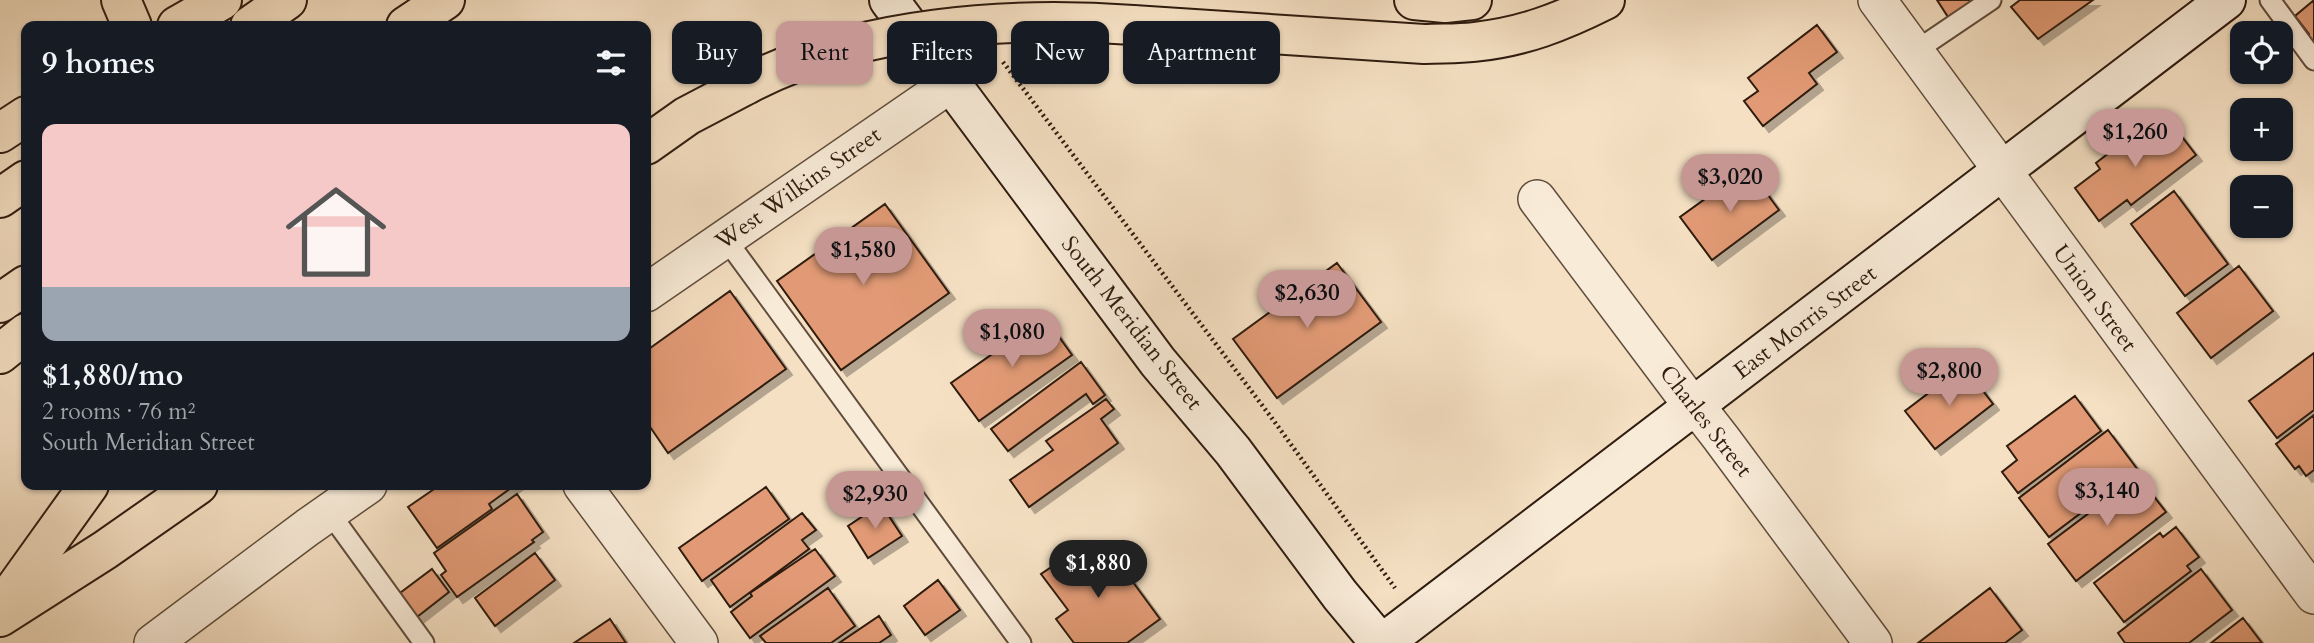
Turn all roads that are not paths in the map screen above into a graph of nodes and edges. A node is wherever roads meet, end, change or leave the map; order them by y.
1 (121, 0) edge
2 (222, 0) edge
3 (288, 0) edge
4 (445, 0) edge
5 (889, 0) edge
6 (1414, 0) edge
7 (1472, 0) edge
8 (1605, 0) edge
9 (1877, 0) edge
10 (1992, 0) edge
11 (2226, 0) edge
12 (2270, 0) edge
13 (130, 21) edge
14 (186, 21) edge
15 (257, 21) edge
16 (414, 21) edge
17 (904, 21) edge
18 (1914, 52) junction
19 (2314, 60) edge
20 (950, 84) joint
21 (21, 119) edge
22 (0, 133) edge
23 (651, 141) edge
24 (2001, 172) junction
25 (21, 183) edge
26 (0, 198) edge
27 (1537, 199) dead end
28 (725, 238) junction
29 (21, 288) edge
30 (651, 290) edge
31 (0, 303) edge
32 (21, 337) edge
33 (0, 354) edge
34 (1693, 408) junction
35 (85, 490) edge
36 (191, 490) edge
37 (362, 490) edge
38 (586, 490) edge
39 (329, 512) junction
40 (2314, 595) edge
41 (0, 610) edge
42 (0, 617) edge
43 (169, 638) edge
44 (424, 643) edge
45 (699, 643) edge
46 (1021, 643) edge
47 (1381, 643) edge
48 (1873, 643) edge

1 - 13 highway
2 - 14 highway
3 - 15 highway
4 - 16 highway
5 - 17 main road, South Meridian Street
6 - 7 highway
8 - 23 highway, bridge
9 - 18 street, Union Street
10 - 18 lane
11 - 24 main road, East Morris Street
12 - 19 lane
18 - 24 street, Union Street
20 - 28 street, West Wilkins Street
20 - 47 main road, South Meridian Street
21 - 22 highway
24 - 34 main road, East Morris Street
24 - 40 street, Union Street
25 - 26 highway
27 - 34 street, Charles Street
28 - 30 street, West Wilkins Street
28 - 46 lane
29 - 31 highway
32 - 33 highway
34 - 47 main road, East Morris Street
34 - 48 street, Charles Street
35 - 41 highway
36 - 42 highway
37 - 39 street
38 - 45 street
39 - 43 street
39 - 44 lane

